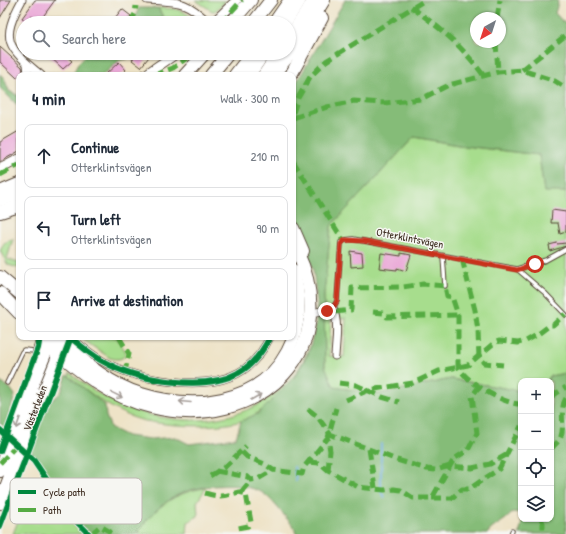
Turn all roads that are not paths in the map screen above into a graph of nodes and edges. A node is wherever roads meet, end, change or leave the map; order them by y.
1 (22, 0) edge
2 (147, 0) edge
3 (236, 0) edge
4 (251, 0) edge
5 (263, 0) edge
6 (271, 0) edge
7 (290, 0) edge
8 (300, 0) edge
9 (314, 0) edge
10 (324, 0) edge
11 (332, 0) edge
12 (203, 16) edge
13 (220, 16) edge
14 (237, 16) edge
15 (252, 16) edge
16 (258, 16) edge
17 (279, 16) edge
18 (290, 16) edge
19 (296, 27) edge
20 (296, 46) edge
21 (16, 52) edge
22 (23, 60) edge
23 (167, 60) edge
24 (199, 60) edge
25 (222, 60) edge
26 (247, 60) edge
27 (259, 60) edge
28 (274, 60) edge
29 (285, 60) edge
30 (26, 64) junction
31 (27, 72) edge
32 (36, 72) edge
33 (149, 72) edge
34 (188, 72) edge
35 (213, 72) edge
36 (237, 72) edge
37 (251, 72) edge
38 (266, 72) edge
39 (275, 72) edge
40 (293, 72) edge
41 (16, 161) edge
42 (0, 169) edge
43 (16, 185) edge
44 (0, 192) edge
45 (16, 195) edge
46 (0, 200) edge
47 (16, 207) edge
48 (0, 212) edge
49 (296, 235) edge
50 (566, 249) edge
51 (296, 251) edge
52 (443, 256) junction
53 (517, 270) junction
54 (0, 277) edge
55 (308, 281) junction
56 (296, 282) edge
57 (444, 286) dead end
58 (16, 290) edge
59 (0, 293) edge
60 (333, 308) junction
61 (16, 310) edge
62 (317, 312) dead end
63 (566, 316) edge
64 (296, 335) edge
65 (41, 340) edge
66 (45, 340) edge
67 (51, 340) edge
68 (62, 340) edge
69 (63, 340) edge
70 (74, 340) edge
71 (268, 340) edge
72 (293, 340) edge
73 (34, 351) dead end
74 (334, 356) dead end
75 (7, 383) dead end
76 (32, 386) junction
77 (0, 471) edge
78 (0, 503) edge

1 - 21 street
2 - 12 street
3 - 13 street
4 - 14 highway
5 - 15 highway
6 - 16 highway
7 - 17 highway
8 - 18 highway
9 - 19 highway
10 - 20 highway
11 - 40 highway
22 - 30 street
23 - 33 street
24 - 34 highway
25 - 35 highway
26 - 36 highway
27 - 37 highway
28 - 38 highway
29 - 39 highway
30 - 31 street
30 - 32 street
41 - 42 street
43 - 44 highway
45 - 46 highway
47 - 48 highway
49 - 55 highway
50 - 53 lane
51 - 55 highway
52 - 53 lane, Otterklintsvägen
52 - 57 lane
52 - 60 lane, Otterklintsvägen
53 - 63 lane
54 - 58 highway
66 -> 55 highway
56 -> 64 highway
59 - 61 highway
60 - 62 street
60 - 74 street, Otterklintsvägen
65 - 76 highway, bridge
67 - 76 highway, Västerleden, bridge
72 -> 68 highway
69 - 78 highway, Västerleden, bridge
70 - 71 street
73 - 75 lane
76 -> 77 highway, Västerleden

